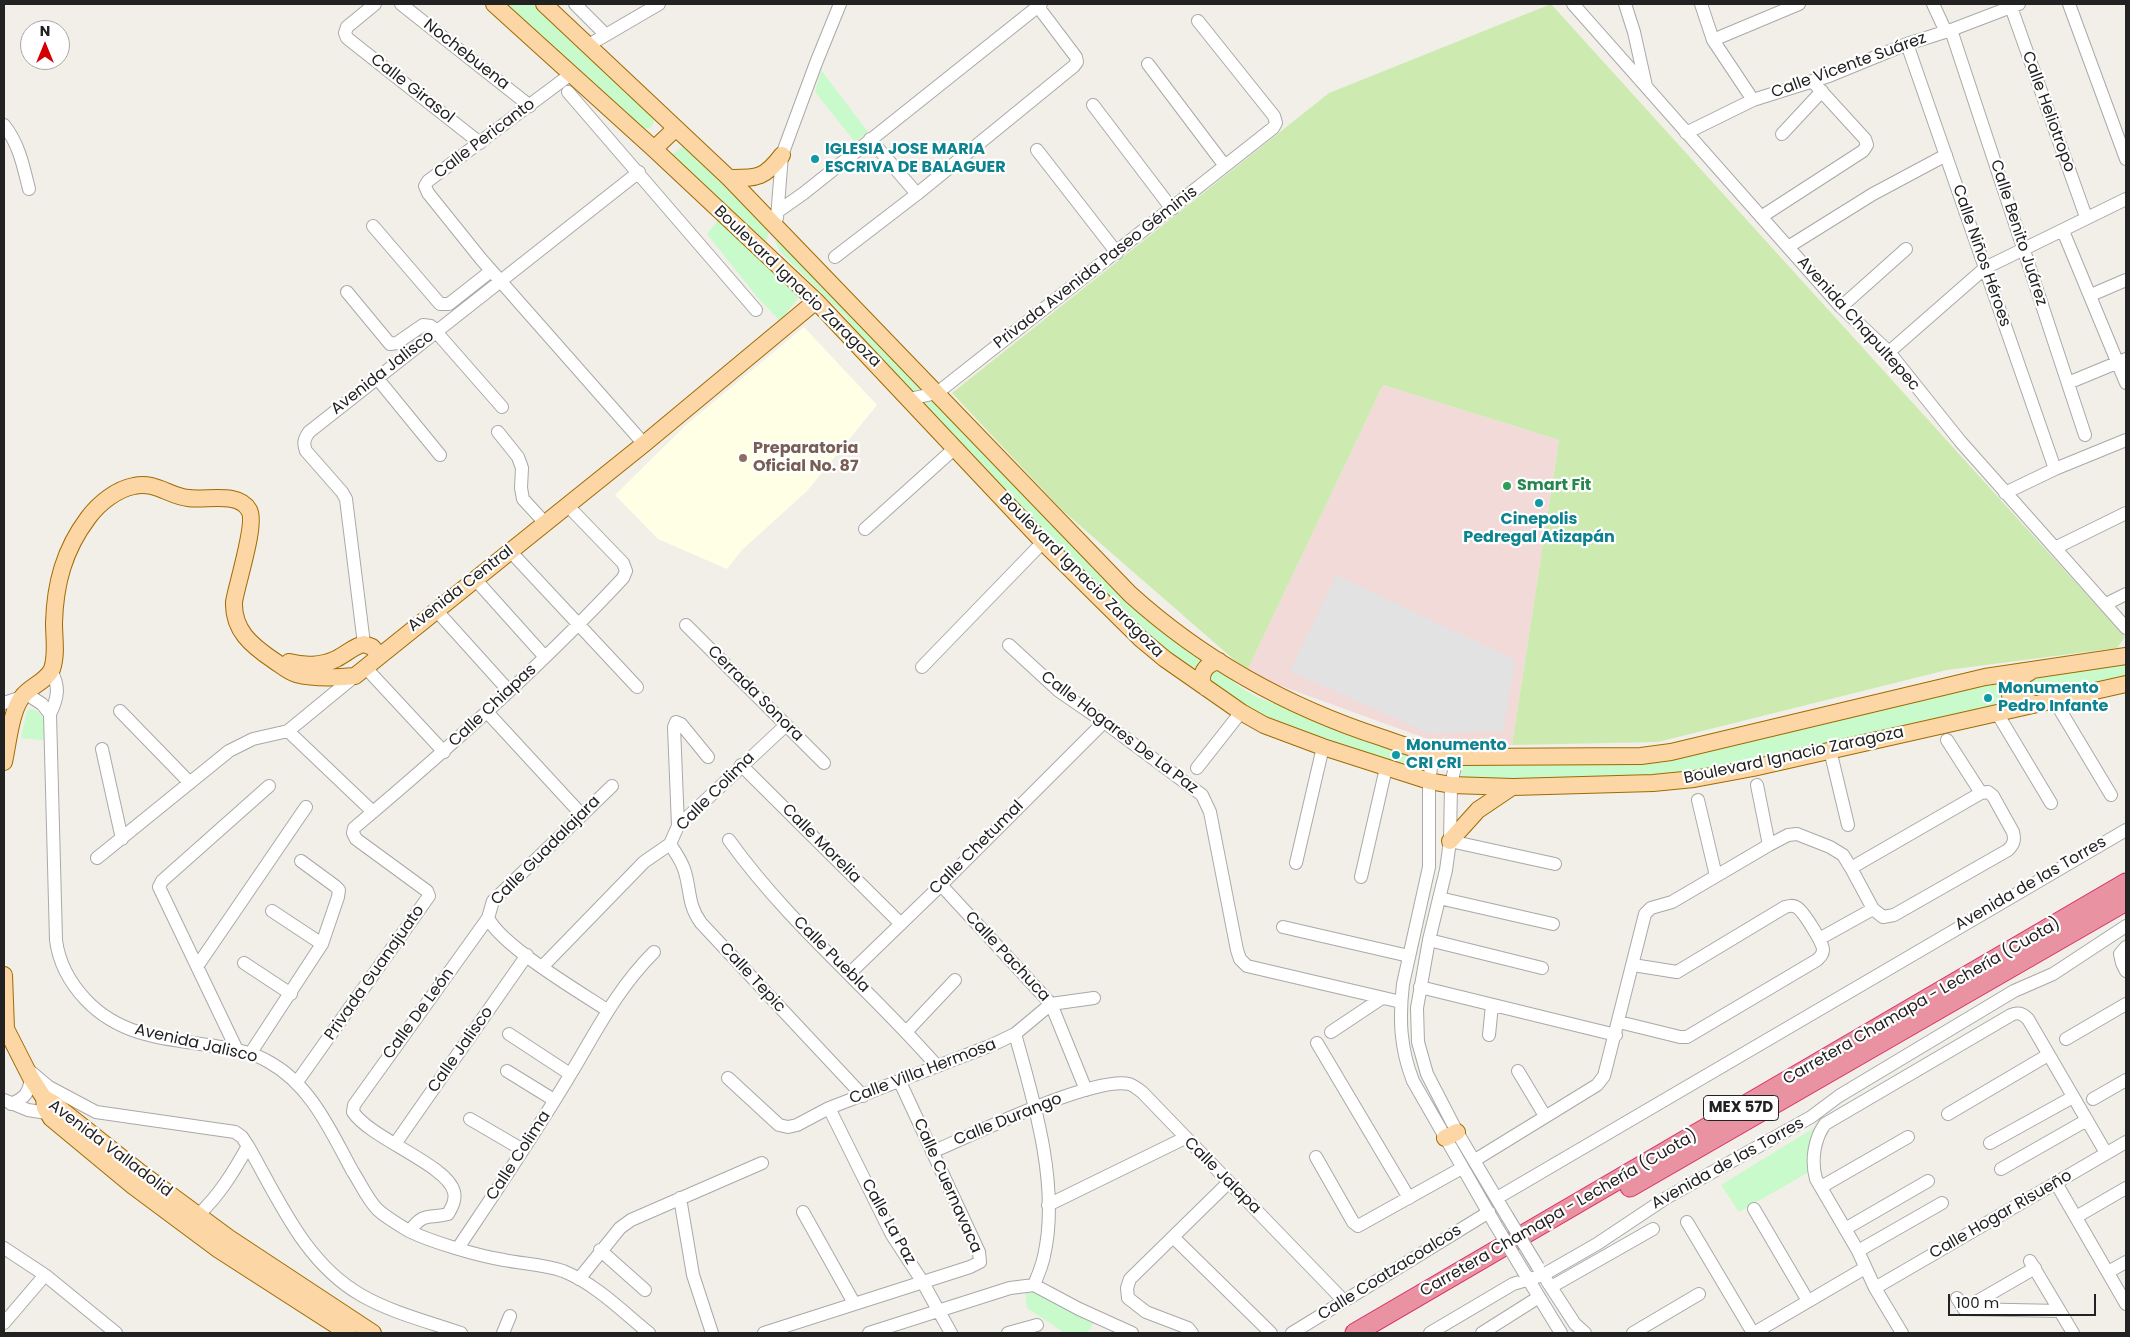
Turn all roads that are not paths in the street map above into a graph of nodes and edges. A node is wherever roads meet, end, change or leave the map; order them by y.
1 (375, 4) edge
2 (402, 4) edge
3 (494, 4) edge
4 (544, 4) edge
5 (575, 4) edge
6 (659, 4) edge
7 (840, 4) edge
8 (1574, 4) edge
9 (1625, 4) edge
10 (1701, 4) edge
11 (1799, 4) edge
12 (1933, 4) edge
13 (2069, 4) edge
14 (1038, 5) edge
15 (2015, 6) edge
16 (1198, 21) dead end
17 (1949, 31) junction
18 (605, 34) junction
19 (1713, 40) junction
20 (1907, 44) junction
21 (587, 46) junction
22 (1148, 64) dead end
23 (571, 74) junction
24 (1812, 81) junction
25 (1646, 89) junction
26 (1822, 91) junction
27 (568, 92) dead end
28 (1753, 100) junction
29 (1093, 105) dead end
30 (530, 106) junction
31 (4, 125) edge
32 (675, 128) junction
33 (1686, 133) junction
34 (1782, 134) dead end
35 (8, 138) edge
36 (870, 138) junction
37 (480, 143) junction
38 (654, 149) junction
39 (1037, 150) dead end
40 (782, 155) junction
41 (1946, 155) junction
42 (2126, 159) edge
43 (1225, 166) junction
44 (638, 172) junction
45 (729, 178) junction
46 (29, 188) dead end
47 (917, 194) junction
48 (2126, 199) edge
49 (1172, 209) junction
50 (1761, 217) junction
51 (2086, 217) junction
52 (776, 219) junction
53 (373, 226) dead end
54 (2063, 231) junction
55 (1788, 247) junction
56 (1906, 249) dead end
57 (2024, 249) junction
58 (1117, 253) junction
59 (835, 256) dead end
60 (1985, 268) junction
61 (491, 271) junction
62 (2126, 280) edge
63 (500, 282) junction
64 (347, 292) dead end
65 (2090, 295) junction
66 (816, 301) junction
67 (1841, 307) junction
68 (756, 310) dead end
69 (436, 331) junction
70 (856, 343) junction
71 (1889, 352) junction
72 (2122, 361) edge
73 (376, 378) junction
74 (2068, 383) junction
75 (2126, 383) edge
76 (937, 393) junction
77 (909, 399) junction
78 (502, 407) dead end
79 (498, 432) dead end
80 (2085, 436) dead end
81 (2126, 440) edge
82 (644, 444) junction
83 (955, 448) junction
84 (440, 455) dead end
85 (2055, 468) junction
86 (2005, 493) junction
87 (567, 505) junction
88 (2126, 513) edge
89 (545, 523) junction
90 (865, 529) dead end
91 (1043, 542) junction
92 (2055, 548) junction
93 (510, 551) junction
94 (475, 579) junction
95 (2126, 594) edge
96 (2106, 604) junction
97 (436, 610) junction
98 (580, 624) junction
99 (686, 625) dead end
100 (2126, 628) edge
101 (364, 644) junction
102 (1009, 645) dead end
103 (380, 654) junction
104 (2126, 656) edge
105 (544, 658) junction
106 (274, 661) junction
107 (1219, 661) junction
108 (922, 667) dead end
109 (2034, 670) junction
110 (51, 671) junction
111 (360, 671) junction
112 (2125, 686) edge
113 (637, 687) dead end
114 (1206, 688) junction
115 (509, 691) junction
116 (24, 695) junction
117 (2047, 702) junction
118 (4, 703) edge
119 (120, 711) dead end
120 (487, 712) junction
121 (1241, 712) junction
122 (1997, 713) junction
123 (50, 714) junction
124 (1104, 722) junction
125 (786, 725) junction
126 (288, 731) junction
127 (1947, 740) dead end
128 (1323, 747) junction
129 (102, 749) dead end
130 (1830, 750) junction
131 (444, 752) junction
132 (1433, 755) junction
133 (708, 757) dead end
134 (1457, 757) junction
135 (4, 762) edge
136 (824, 763) dead end
137 (742, 765) junction
138 (1197, 768) dead end
139 (1386, 768) junction
140 (1429, 781) junction
141 (190, 784) junction
142 (1451, 785) junction
143 (1757, 785) dead end
144 (269, 786) dead end
145 (612, 786) dead end
146 (1513, 787) junction
147 (1981, 793) junction
148 (2111, 795) dead end
149 (1698, 800) dead end
150 (2051, 803) dead end
151 (306, 807) dead end
152 (373, 812) junction
153 (582, 815) junction
154 (1848, 825) dead end
155 (678, 826) junction
156 (2126, 830) edge
157 (353, 834) joint
158 (122, 839) junction
159 (729, 840) dead end
160 (1450, 841) junction
161 (670, 844) junction
162 (1769, 845) junction
163 (97, 858) dead end
164 (301, 861) dead end
165 (1296, 863) dead end
166 (1555, 864) dead end
167 (1851, 868) junction
168 (1716, 876) junction
169 (1361, 877) dead end
170 (2126, 883) edge
171 (941, 885) junction
172 (1439, 898) junction
173 (2126, 901) edge
174 (1873, 908) junction
175 (272, 911) dead end
176 (488, 918) junction
177 (901, 924) junction
178 (1553, 924) dead end
179 (2126, 926) edge
180 (1283, 927) dead end
181 (1819, 939) junction
182 (1429, 940) junction
183 (322, 944) junction
184 (2123, 950) edge
185 (654, 952) dead end
186 (527, 955) junction
187 (1409, 956) junction
188 (244, 963) dead end
189 (198, 965) junction
190 (1633, 965) junction
191 (542, 967) junction
192 (1542, 968) dead end
193 (2126, 971) edge
194 (849, 974) junction
195 (4, 975) edge
196 (955, 980) dead end
197 (1420, 987) junction
198 (291, 994) junction
199 (1094, 998) dead end
200 (1382, 998) junction
201 (1401, 1002) junction
202 (1051, 1004) junction
203 (2126, 1004) edge
204 (1492, 1005) junction
205 (607, 1010) junction
206 (5, 1021) edge
207 (1619, 1022) junction
208 (906, 1031) junction
209 (1331, 1032) dead end
210 (509, 1034) dead end
211 (1015, 1034) junction
212 (1489, 1035) dead end
213 (1616, 1035) junction
214 (2066, 1039) dead end
215 (1317, 1043) dead end
216 (237, 1050) junction
217 (250, 1054) junction
218 (2048, 1056) junction
219 (937, 1066) junction
220 (507, 1071) dead end
221 (1518, 1071) dead end
222 (28, 1073) junction
223 (570, 1074) junction
224 (728, 1078) dead end
225 (2126, 1080) edge
226 (297, 1082) junction
227 (900, 1082) junction
228 (1086, 1090) junction
229 (863, 1096) junction
230 (2073, 1097) junction
231 (2093, 1099) dead end
232 (554, 1100) junction
233 (8, 1102) edge
234 (46, 1106) junction
235 (829, 1108) junction
236 (1036, 1108) junction
237 (1948, 1114) dead end
238 (1545, 1116) junction
239 (470, 1119) dead end
240 (2087, 1120) junction
241 (1451, 1135) junction
242 (1908, 1137) dead end
243 (1184, 1138) junction
244 (1990, 1142) dead end
245 (2126, 1142) edge
246 (394, 1144) junction
247 (248, 1146) junction
248 (523, 1150) junction
249 (932, 1152) junction
250 (2106, 1154) junction
251 (1316, 1157) dead end
252 (1475, 1160) junction
253 (762, 1163) dead end
254 (1462, 1168) junction
255 (2001, 1169) dead end
256 (1928, 1181) dead end
257 (1229, 1182) junction
258 (2056, 1183) junction
259 (1821, 1187) junction
260 (2126, 1188) edge
261 (680, 1198) junction
262 (1409, 1198) junction
263 (1497, 1198) junction
264 (1942, 1203) dead end
265 (1048, 1205) junction
266 (1754, 1209) dead end
267 (803, 1212) dead end
268 (198, 1215) junction
269 (2076, 1217) junction
270 (1492, 1218) junction
271 (1687, 1222) dead end
272 (1653, 1229) dead end
273 (1845, 1229) junction
274 (410, 1232) junction
275 (1172, 1237) junction
276 (4, 1248) edge
277 (458, 1248) junction
278 (600, 1250) junction
279 (1858, 1251) junction
280 (2126, 1262) edge
281 (1865, 1268) junction
282 (1541, 1271) junction
283 (2108, 1272) junction
284 (44, 1275) junction
285 (1527, 1276) junction
286 (579, 1279) junction
287 (922, 1282) junction
288 (1034, 1285) junction
289 (1551, 1287) junction
290 (1875, 1288) junction
291 (2122, 1288) edge
292 (645, 1290) dead end
293 (1699, 1294) dead end
294 (1539, 1297) junction
295 (1957, 1298) dead end
296 (1808, 1301) junction
297 (1344, 1302) junction
298 (854, 1303) junction
299 (2126, 1304) edge
300 (1964, 1309) junction
301 (938, 1311) junction
302 (2060, 1311) junction
303 (510, 1316) dead end
304 (4, 1323) edge
305 (1037, 1325) dead end
306 (116, 1333) edge
307 (348, 1333) edge
308 (373, 1333) edge
309 (461, 1333) edge
310 (503, 1333) edge
311 (649, 1333) edge
312 (712, 1333) edge
313 (764, 1333) edge
314 (869, 1333) edge
315 (951, 1333) edge
316 (1008, 1333) edge
317 (1132, 1333) edge
318 (1192, 1333) edge
319 (1271, 1333) edge
320 (1292, 1333) edge
321 (1355, 1333) edge
322 (1381, 1333) edge
323 (1430, 1333) edge
324 (1482, 1333) edge
325 (1561, 1333) edge
326 (1585, 1333) edge
327 (1633, 1333) edge
328 (1753, 1333) edge
329 (1902, 1333) edge
330 (2073, 1333) edge

1 - 37 street, Calle Girasol
2 - 30 street, Nochebuena
3 - 23 main road, Boulevard Ignacio Zaragoza
4 - 21 main road, Boulevard Ignacio Zaragoza
5 - 18 street
6 - 18 street
7 - 40 street
8 - 25 street, Avenida Chapultepec
9 - 25 street
10 - 19 street
11 - 19 street
12 - 17 street, Calle Benito Juárez
13 - 42 street
14 - 36 street
14 - 47 street
15 - 17 street, Calle Vicente Suárez
15 - 51 street, Calle Heliotropo
16 - 43 street, Privada Avenida Paseo Géminis
17 - 20 street, Calle Vicente Suárez
17 - 57 street, Calle Benito Juárez
18 - 21 street
19 - 28 street
20 - 24 street, Calle Vicente Suárez
20 - 41 street, Calle Niños Héroes
21 - 32 main road, Boulevard Ignacio Zaragoza
22 - 43 street
23 - 30 street, Calle Pericanto
23 - 38 main road, Boulevard Ignacio Zaragoza
24 - 26 street
24 - 28 street, Calle Vicente Suárez
25 - 33 street, Avenida Chapultepec
26 - 34 street
26 - 50 street
27 - 44 street
28 - 33 street, Calle Vicente Suárez
29 - 49 street
30 - 37 street, Calle Pericanto
31 - 35 street
32 - 38 main road
32 - 45 main road, Boulevard Ignacio Zaragoza
33 - 50 street, Avenida Chapultepec
35 - 46 street
36 - 47 street
36 - 52 street
37 - 61 street, Calle Pericanto
38 - 66 main road, Boulevard Ignacio Zaragoza
39 - 58 street
40 - 45 main road
40 - 52 street
41 - 55 street
41 - 60 street, Calle Niños Héroes
43 - 49 street, Privada Avenida Paseo Géminis
44 - 63 street, Avenida Jalisco
44 - 68 street
45 - 52 main road, Boulevard Ignacio Zaragoza
47 - 59 street
48 - 51 street
49 - 58 street, Privada Avenida Paseo Géminis
50 - 55 street, Avenida Chapultepec
51 - 54 street
52 - 70 main road
52 - 76 main road, Boulevard Ignacio Zaragoza
53 - 61 street
54 - 57 street
54 - 65 street
55 - 67 street, Avenida Chapultepec
56 - 67 street
57 - 60 street
57 - 74 street, Calle Benito Juárez
58 - 76 street, Privada Avenida Paseo Géminis
60 - 71 street
60 - 85 street, Calle Niños Héroes
61 - 63 street, Calle Pericanto
62 - 65 street
63 - 69 street, Avenida Jalisco
63 - 82 street, Calle Pericanto
64 - 69 street
65 - 72 street
66 - 70 main road, Boulevard Ignacio Zaragoza
66 - 82 main road, Avenida Central
67 - 71 street, Avenida Chapultepec
69 - 73 street, Avenida Jalisco
69 - 78 street
70 - 77 main road, Boulevard Ignacio Zaragoza
71 - 86 street, Avenida Chapultepec
72 - 74 street
72 - 75 street
73 - 84 street
73 - 101 street, Avenida Jalisco
74 - 80 street, Calle Benito Juárez
76 - 77 street, Privada Avenida Paseo Géminis
76 - 107 main road, Boulevard Ignacio Zaragoza
77 - 83 main road, Boulevard Ignacio Zaragoza
79 - 89 street
81 - 85 street
82 - 87 main road, Avenida Central
83 - 90 street
83 - 91 main road, Boulevard Ignacio Zaragoza
85 - 86 street
86 - 92 street, Avenida Chapultepec
87 - 89 main road, Avenida Central
87 - 98 street, Calle Chiapas
88 - 92 street
89 - 93 main road, Avenida Central
91 - 108 street
91 - 114 main road, Boulevard Ignacio Zaragoza
92 - 96 street, Avenida Chapultepec
93 - 94 main road, Avenida Central
93 - 98 street
94 - 97 main road, Avenida Central
94 - 105 street
95 - 96 street
96 - 100 street, Avenida Chapultepec
97 - 103 main road, Avenida Central
97 - 115 street
98 - 105 street, Calle Chiapas
98 - 113 street
99 - 125 street, Cerrada Sonora
101 - 103 main road
101 - 106 main road
102 - 124 street, Calle Hogares De La Paz
103 - 111 main road, Avenida Central
104 - 109 main road, Boulevard Ignacio Zaragoza
105 - 115 street, Calle Chiapas
106 - 110 main road, Avenida Jalisco
106 - 111 main road, Avenida Jalisco
107 - 114 main road
107 - 132 main road, Boulevard Ignacio Zaragoza
109 - 117 main road
109 - 134 main road, Boulevard Ignacio Zaragoza
110 - 116 main road
110 - 123 street, Avenida Jalisco
111 - 126 street, Avenida Central
111 - 131 street
112 - 117 main road, Boulevard Ignacio Zaragoza
114 - 121 main road, Boulevard Ignacio Zaragoza
115 - 120 street, Calle Chiapas
116 - 118 street
116 - 123 street
116 - 135 main road
117 - 122 main road, Boulevard Ignacio Zaragoza
117 - 148 street
119 - 141 street
120 - 131 street, Calle Chiapas
120 - 153 street
121 - 128 main road, Boulevard Ignacio Zaragoza
121 - 138 street
122 - 130 main road, Boulevard Ignacio Zaragoza
122 - 150 street
123 - 216 street, Avenida Jalisco
124 - 171 street, Calle Chetumal
124 - 200 street, Calle Hogares De La Paz
125 - 136 street, Cerrada Sonora
125 - 137 street, Calle Colima
126 - 141 street, Avenida Central
126 - 152 street
127 - 147 street
128 - 139 main road, Boulevard Ignacio Zaragoza
128 - 165 street
129 - 158 street
130 - 146 main road, Boulevard Ignacio Zaragoza
130 - 154 street
131 - 152 street, Calle Chiapas
132 - 134 main road, Boulevard Ignacio Zaragoza
132 - 140 street
133 - 155 street
134 - 142 street
137 - 155 street, Calle Colima
137 - 177 street, Calle Morelia
139 - 140 main road, Boulevard Ignacio Zaragoza
139 - 169 street
140 - 142 main road, Boulevard Ignacio Zaragoza
140 - 187 street
141 - 158 street, Avenida Central
142 - 146 main road, Boulevard Ignacio Zaragoza
142 - 160 street
143 - 162 street
144 - 189 street
145 - 153 street, Calle Guadalajara
146 - 160 main road
147 - 167 street
147 - 174 street
149 - 168 street
151 - 189 street
152 - 157 street, Calle Chiapas
153 - 176 street, Calle Guadalajara
155 - 161 street, Calle Colima
156 - 263 street, Avenida de las Torres
157 - 226 street, Privada Guanajuato
158 - 163 street, Avenida Central
159 - 194 street, Calle Puebla
160 - 166 street
160 - 172 street
161 - 191 street, Calle Colima
161 - 229 street, Calle Tepic
162 - 167 street
162 - 168 street
164 - 183 street
167 - 174 street
168 - 190 street
170 - 321 highway, Carretera Chamapa - Lechería (Cuota) / MEX 57D
171 - 177 street, Calle Chetumal
171 - 202 street, Calle Pachuca
172 - 178 street
172 - 182 street
173 - 322 highway, Carretera Chamapa - Lechería (Cuota) / MEX 57D
174 - 181 street
175 - 183 street
176 - 186 street, Calle Guadalajara
176 - 246 street, Calle De León
177 - 194 street, Calle Chetumal
179 - 282 street, Avenida de las Torres
180 - 187 street
181 - 190 street
181 - 207 street
182 - 192 street
182 - 197 street
183 - 198 street
184 - 193 street
185 - 205 street, Calle Colima
186 - 191 street, Calle Guadalajara
186 - 246 street, Calle Jalisco
187 - 201 street
188 - 198 street
189 - 216 street
190 - 207 street
191 - 205 street, Calle Guadalajara
194 - 208 street, Calle Puebla
195 - 206 main road
196 - 208 street
197 - 204 street
197 - 241 street
198 - 217 street
199 - 202 street
200 - 201 street, Calle Hogares De La Paz
200 - 209 street
201 - 241 street
202 - 211 street, Calle Villa Hermosa
202 - 228 street, Calle Pachuca
203 - 214 street
204 - 212 street
204 - 213 street
205 - 223 street, Calle Colima
206 - 222 main road
207 - 213 street
208 - 219 street, Calle Puebla
210 - 223 street
211 - 219 street, Calle Villa Hermosa
211 - 236 street
213 - 238 street
215 - 262 street
216 - 217 street, Avenida Jalisco
217 - 226 street, Avenida Jalisco
218 - 230 street
218 - 237 street
218 - 259 street
219 - 227 street, Calle Villa Hermosa
220 - 232 street
221 - 238 street
222 - 233 street
222 - 234 main road
222 - 247 street
223 - 232 street, Calle Colima
224 - 235 street, Calle Villa Hermosa
225 - 231 street
226 - 274 street, Avenida Jalisco
227 - 229 street, Calle Villa Hermosa
227 - 249 street, Calle Cuernavaca
228 - 236 street, Calle Durango
228 - 243 street, Calle Jalapa
229 - 235 street, Calle Villa Hermosa
230 - 240 street
230 - 244 street
232 - 248 street, Calle Colima
233 - 234 street
234 - 268 main road, Avenida Valladolid
234 - 307 main road, Avenida Valladolid
235 - 287 street, Calle La Paz
236 - 249 street, Calle Durango
236 - 265 street
238 - 252 street
239 - 248 street
240 - 250 street
240 - 255 street
241 - 252 street
241 - 254 street
242 - 259 street
243 - 257 street, Calle Jalapa
243 - 265 street
245 - 250 street, Calle Hogar Risueño
246 - 274 street
247 - 268 street
247 - 309 street
248 - 277 street, Calle Colima
249 - 287 street, Calle Cuernavaca
250 - 258 street, Calle Hogar Risueño
251 - 262 street
252 - 263 street
253 - 261 street
254 - 262 street
254 - 270 street
256 - 273 street
257 - 275 street
257 - 297 street, Calle Jalapa
258 - 269 street
258 - 290 street, Calle Hogar Risueño
259 - 273 street
260 - 269 street
261 - 278 street
261 - 312 street
263 - 282 street, bridge
264 - 279 street
265 - 288 street
266 - 296 street
267 - 298 street
268 - 308 main road, Avenida Valladolid
269 - 283 street
270 - 285 street, bridge
270 - 297 street, Calle Coatzacoalcos
271 - 328 street
272 - 289 street
273 - 279 street
274 - 277 street, Avenida Jalisco
275 - 318 street
275 - 319 street
276 - 284 street
277 - 286 street, Avenida Jalisco
278 - 286 street
278 - 292 street
279 - 281 street
280 - 283 street
281 - 290 street
281 - 296 street
282 - 285 street, Avenida de las Torres
282 - 289 street
283 - 291 street
284 - 304 street
284 - 306 street
285 - 294 street
285 - 323 street, Avenida de las Torres
286 - 311 street, Avenida Jalisco
287 - 298 street
287 - 301 street, Calle La Paz
288 - 301 street
288 - 317 street
289 - 326 street
290 - 329 street
291 - 299 street
293 - 327 street
294 - 324 street
294 - 325 street
295 - 300 street
296 - 328 street
297 - 320 street, Calle Coatzacoalcos
298 - 313 street
300 - 302 street
300 - 302 street
301 - 314 street
301 - 315 street, Calle La Paz
302 - 330 street
303 - 310 street
305 - 316 street

